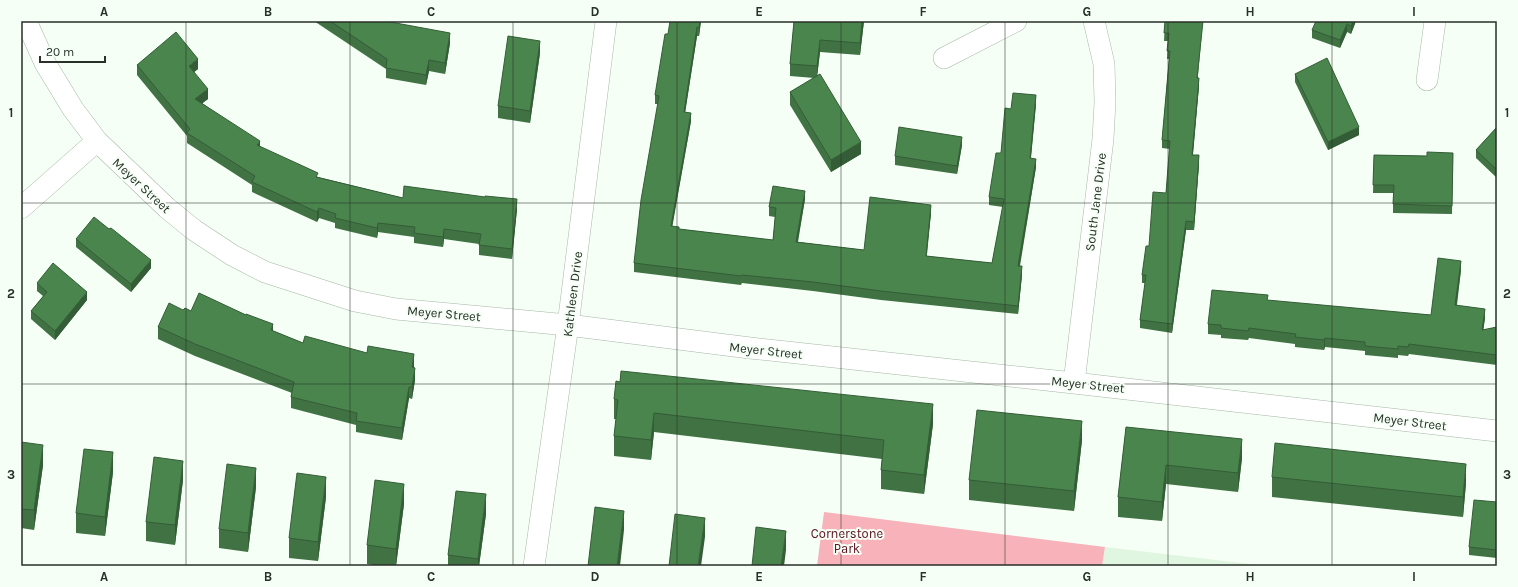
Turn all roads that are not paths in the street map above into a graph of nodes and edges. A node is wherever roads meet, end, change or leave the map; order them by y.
1 (26, 21) edge
2 (606, 21) edge
3 (1016, 21) edge
4 (1094, 21) edge
5 (1435, 21) edge
6 (944, 58) dead end
7 (1427, 80) dead end
8 (97, 141) junction
9 (21, 208) edge
10 (568, 325) junction
11 (1074, 382) junction
12 (1491, 430) edge
13 (534, 566) edge

1 - 8 street, Meyer Street
2 - 10 street, Kathleen Drive
3 - 6 street
4 - 11 street, South Jane Drive
5 - 7 street
8 - 9 street
8 - 10 street, Meyer Street
10 - 11 street, Meyer Street
10 - 13 street, Kathleen Drive
11 - 12 street, Meyer Street

